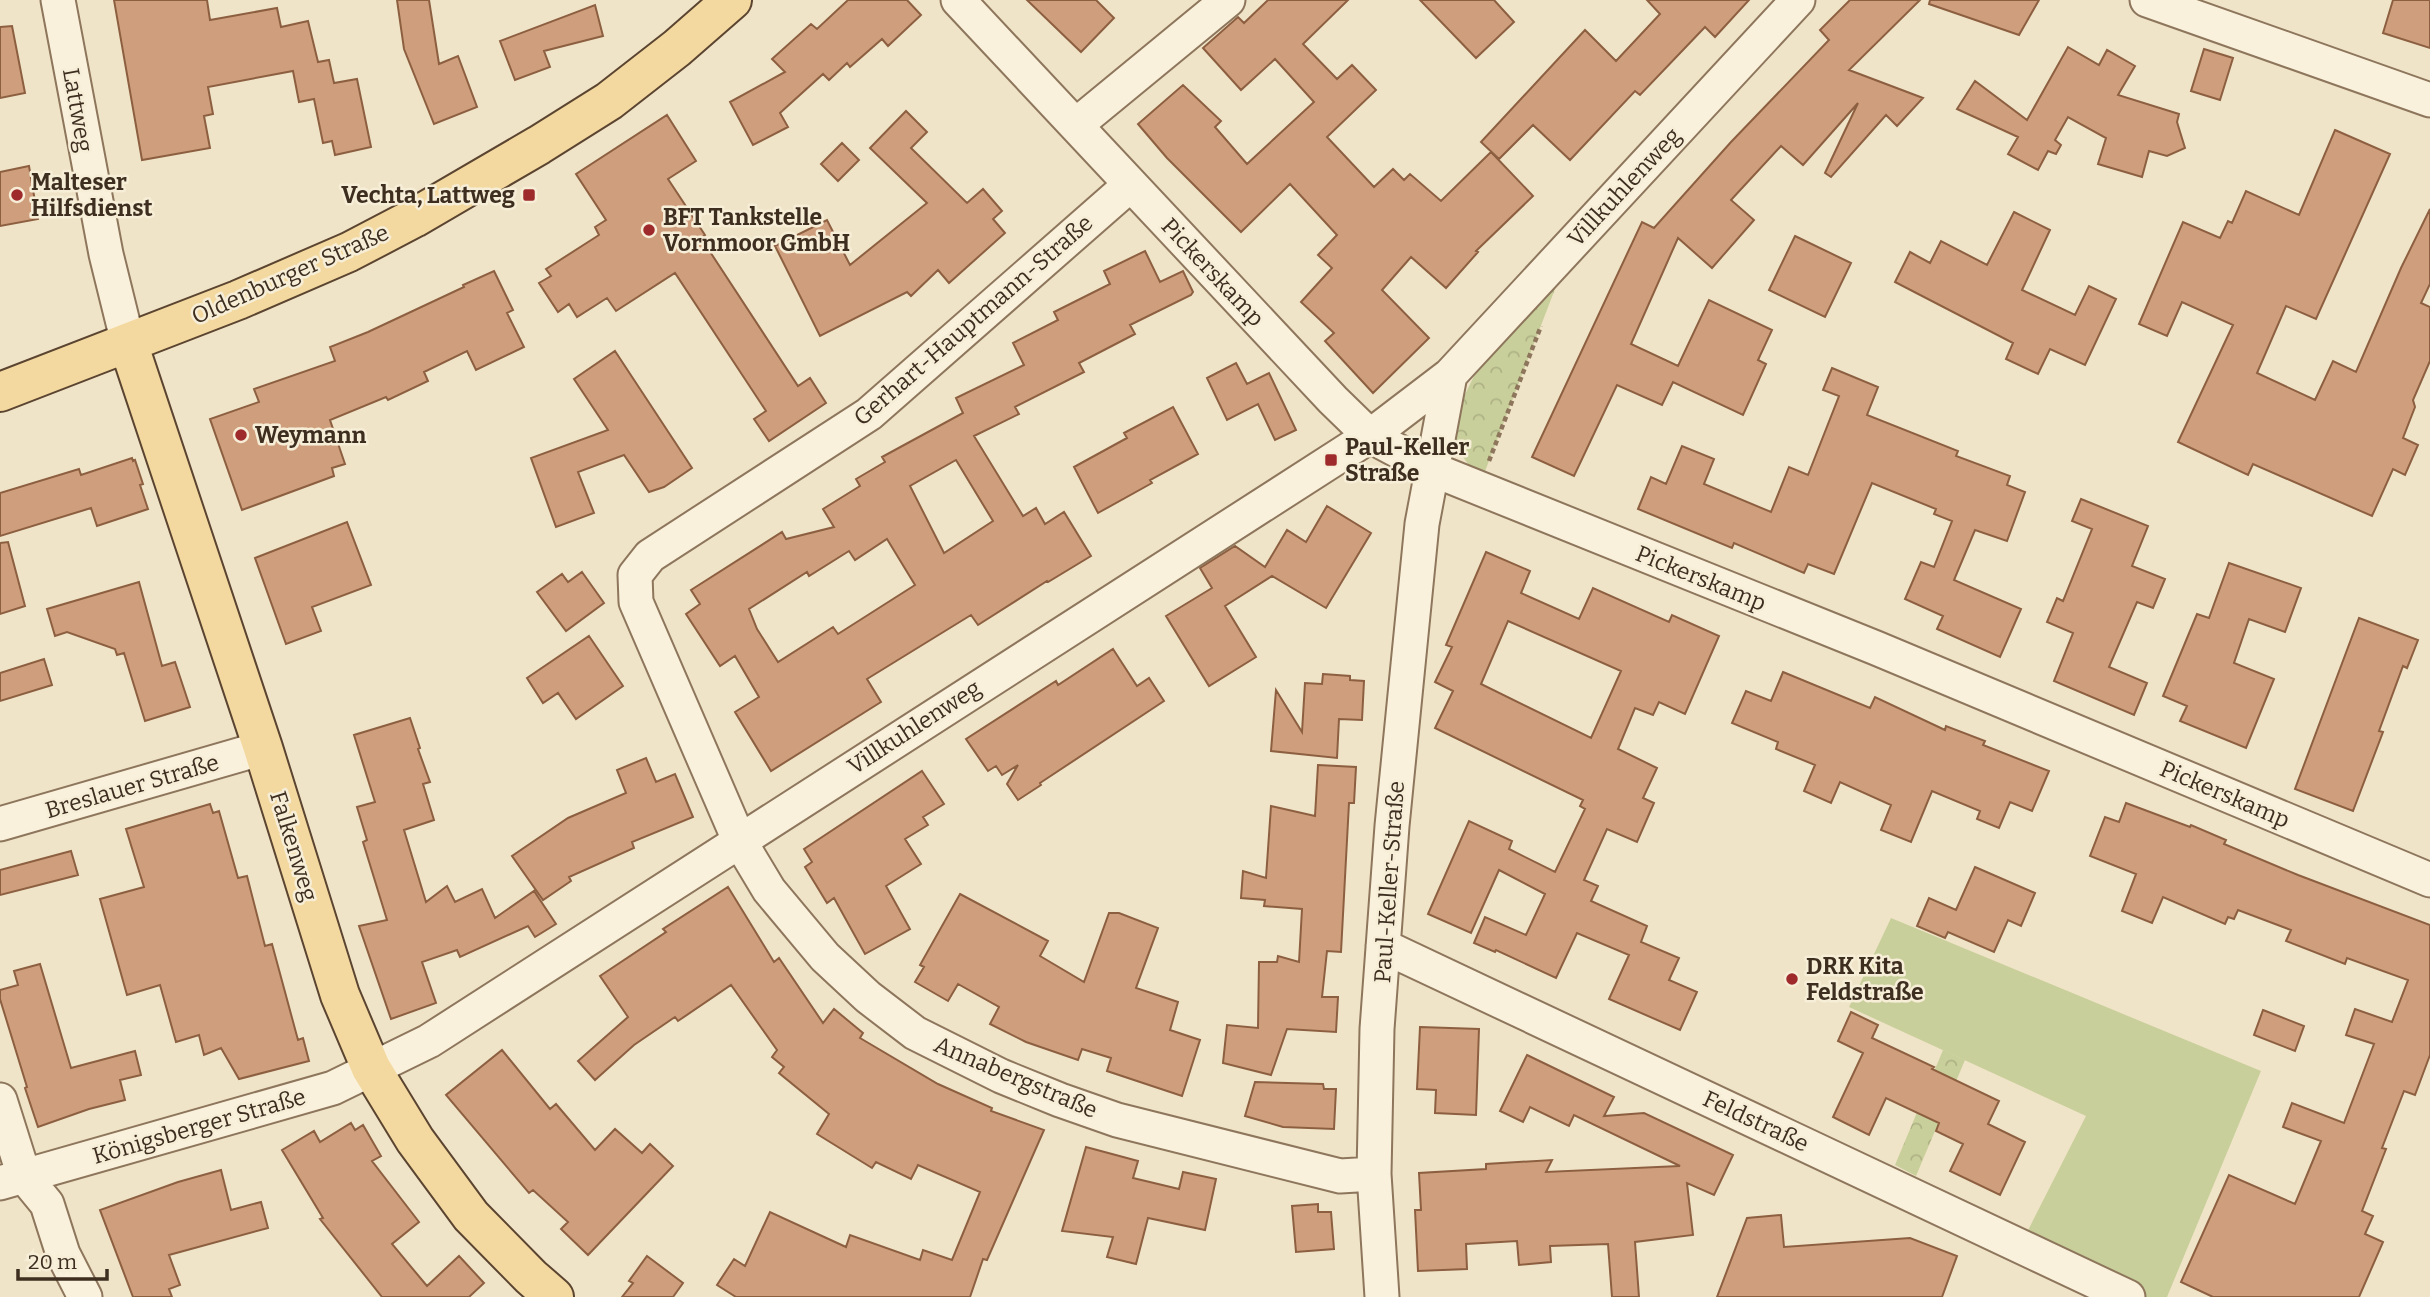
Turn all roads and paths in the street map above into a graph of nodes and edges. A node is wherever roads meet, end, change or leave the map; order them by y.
1 (58, 0) edge
2 (732, 0) edge
3 (958, 0) edge
4 (1228, 0) edge
5 (1798, 0) edge
6 (2147, 0) edge
7 (2430, 100) edge
8 (1076, 125) junction
9 (1130, 185) junction
10 (1541, 325) dead end
11 (128, 343) junction
12 (1450, 375) junction
13 (0, 392) edge
14 (1370, 436) junction
15 (1434, 470) junction
16 (1479, 488) junction
17 (263, 748) junction
18 (0, 824) edge
19 (739, 840) junction
20 (2430, 880) edge
21 (1384, 946) junction
22 (371, 1068) junction
23 (0, 1100) edge
24 (1374, 1174) junction
25 (12, 1180) edge
26 (85, 1297) edge
27 (554, 1297) edge
28 (1382, 1297) edge
29 (2128, 1297) edge

1 - 11 street, Lattweg
2 - 11 main road, Oldenburger Straße
3 - 8 street, Pickerskamp
4 - 8 street
5 - 12 street, Villkuhlenweg
6 - 7 street
8 - 9 street, Pickerskamp
9 - 14 street, Pickerskamp
9 - 19 street, Gerhart-Hauptmann-Straße
10 - 16 path
11 - 13 main road, Oldenburger Straße
11 - 17 main road, Falkenweg
12 - 14 street, Villkuhlenweg
12 - 15 street
14 - 15 street, Pickerskamp
14 - 19 street, Villkuhlenweg
15 - 16 street, Pickerskamp
15 - 21 street, Paul-Keller-Straße
16 - 20 street, Pickerskamp
17 - 18 street, Breslauer Straße
17 - 22 main road, Falkenweg
19 - 22 street, Villkuhlenweg
19 - 24 street, Annabergstraße
21 - 24 street, Paul-Keller-Straße
21 - 29 street, Feldstraße
22 - 25 street, Königsberger Straße
22 - 27 main road, Falkenweg
23 - 25 street
24 - 28 street, Paul-Keller-Straße
25 - 26 street

